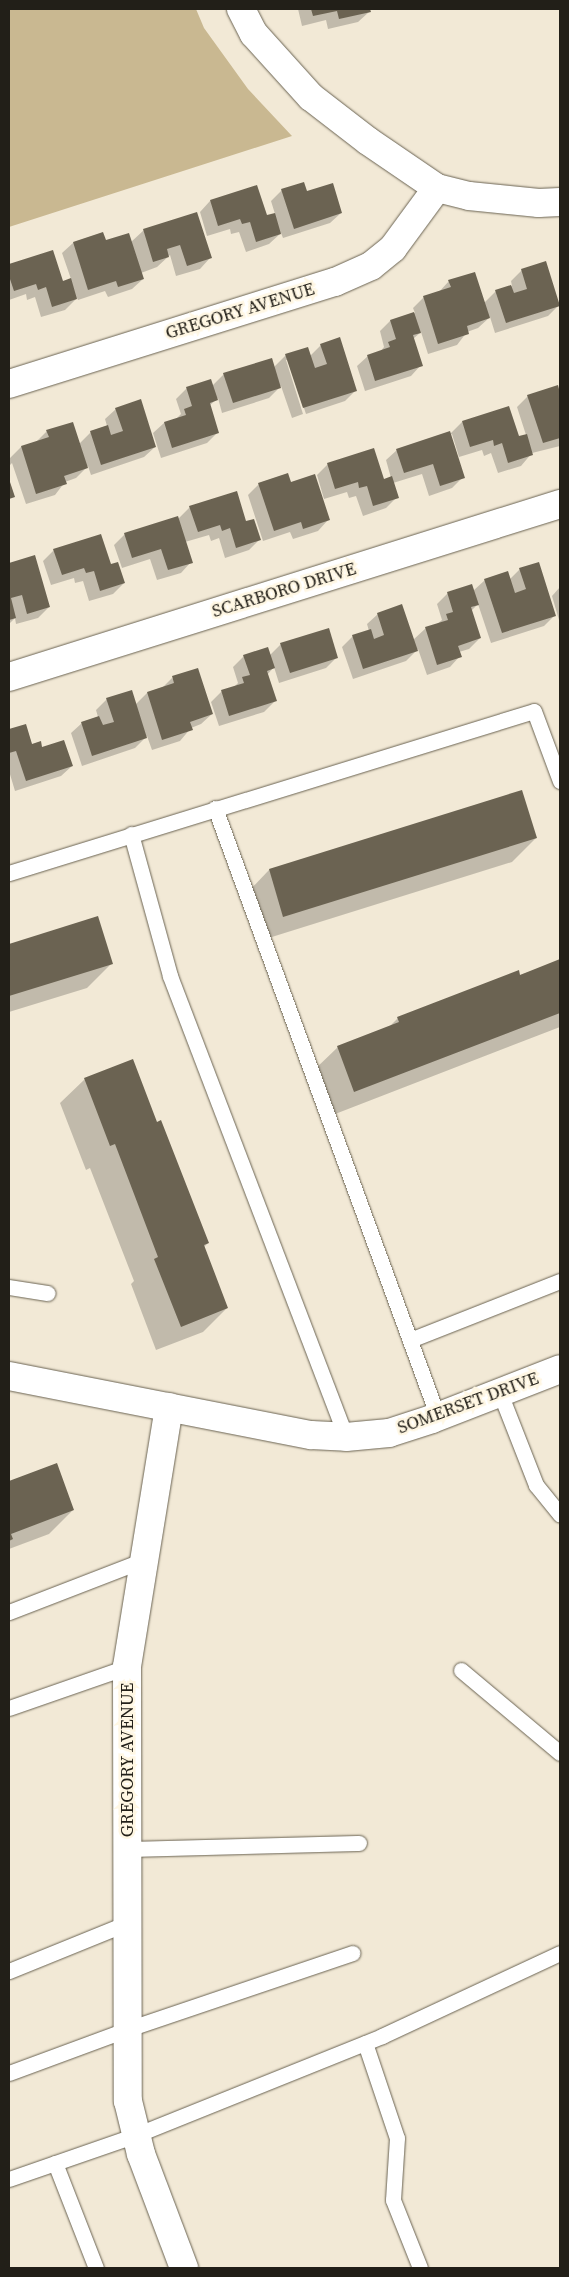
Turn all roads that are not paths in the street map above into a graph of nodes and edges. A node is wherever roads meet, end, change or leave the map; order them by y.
1 (241, 9) edge
2 (437, 188) junction
3 (560, 202) edge
4 (9, 384) edge
5 (560, 504) edge
6 (9, 676) edge
7 (560, 781) edge
8 (214, 808) junction
9 (130, 834) junction
10 (9, 873) edge
11 (560, 1281) edge
12 (9, 1287) edge
13 (48, 1293) dead end
14 (410, 1340) junction
15 (560, 1369) edge
16 (9, 1376) edge
17 (500, 1393) junction
18 (168, 1407) junction
19 (438, 1417) junction
20 (346, 1437) junction
21 (560, 1515) edge
22 (144, 1560) junction
23 (9, 1612) edge
24 (127, 1667) junction
25 (461, 1670) dead end
26 (9, 1708) edge
27 (560, 1753) edge
28 (359, 1843) dead end
29 (127, 1848) junction
30 (127, 1923) junction
31 (352, 1953) dead end
32 (560, 1953) edge
33 (9, 1971) edge
34 (128, 2029) junction
35 (365, 2043) junction
36 (9, 2072) edge
37 (136, 2135) junction
38 (55, 2163) junction
39 (9, 2179) edge
40 (96, 2268) edge
41 (184, 2268) edge
42 (420, 2268) edge

1 - 2 street
2 - 3 street
2 - 4 street, GREGORY AVENUE
5 - 6 street, SCARBORO DRIVE
7 - 8 lane
8 - 9 lane
8 - 14 lane
9 - 10 lane
9 - 20 lane
11 - 14 lane
12 - 13 lane
14 - 19 lane
15 - 17 street, SOMERSET DRIVE
16 - 18 street
17 - 19 street, SOMERSET DRIVE
17 - 21 lane
18 - 20 street, SOMERSET DRIVE
18 - 22 street, GREGORY AVENUE
19 - 20 street, SOMERSET DRIVE
22 - 23 lane
22 - 24 street, GREGORY AVENUE
24 - 26 lane
24 - 29 street, GREGORY AVENUE
25 - 27 lane
28 - 29 lane
29 - 30 street, GREGORY AVENUE
30 - 33 lane
30 - 34 street, GREGORY AVENUE
31 - 34 lane
32 - 35 lane
34 - 36 lane
34 - 37 street, GREGORY AVENUE
35 - 37 lane
35 - 42 lane
37 - 38 lane
37 - 41 street, GREGORY AVENUE
38 - 39 lane
38 - 40 lane

